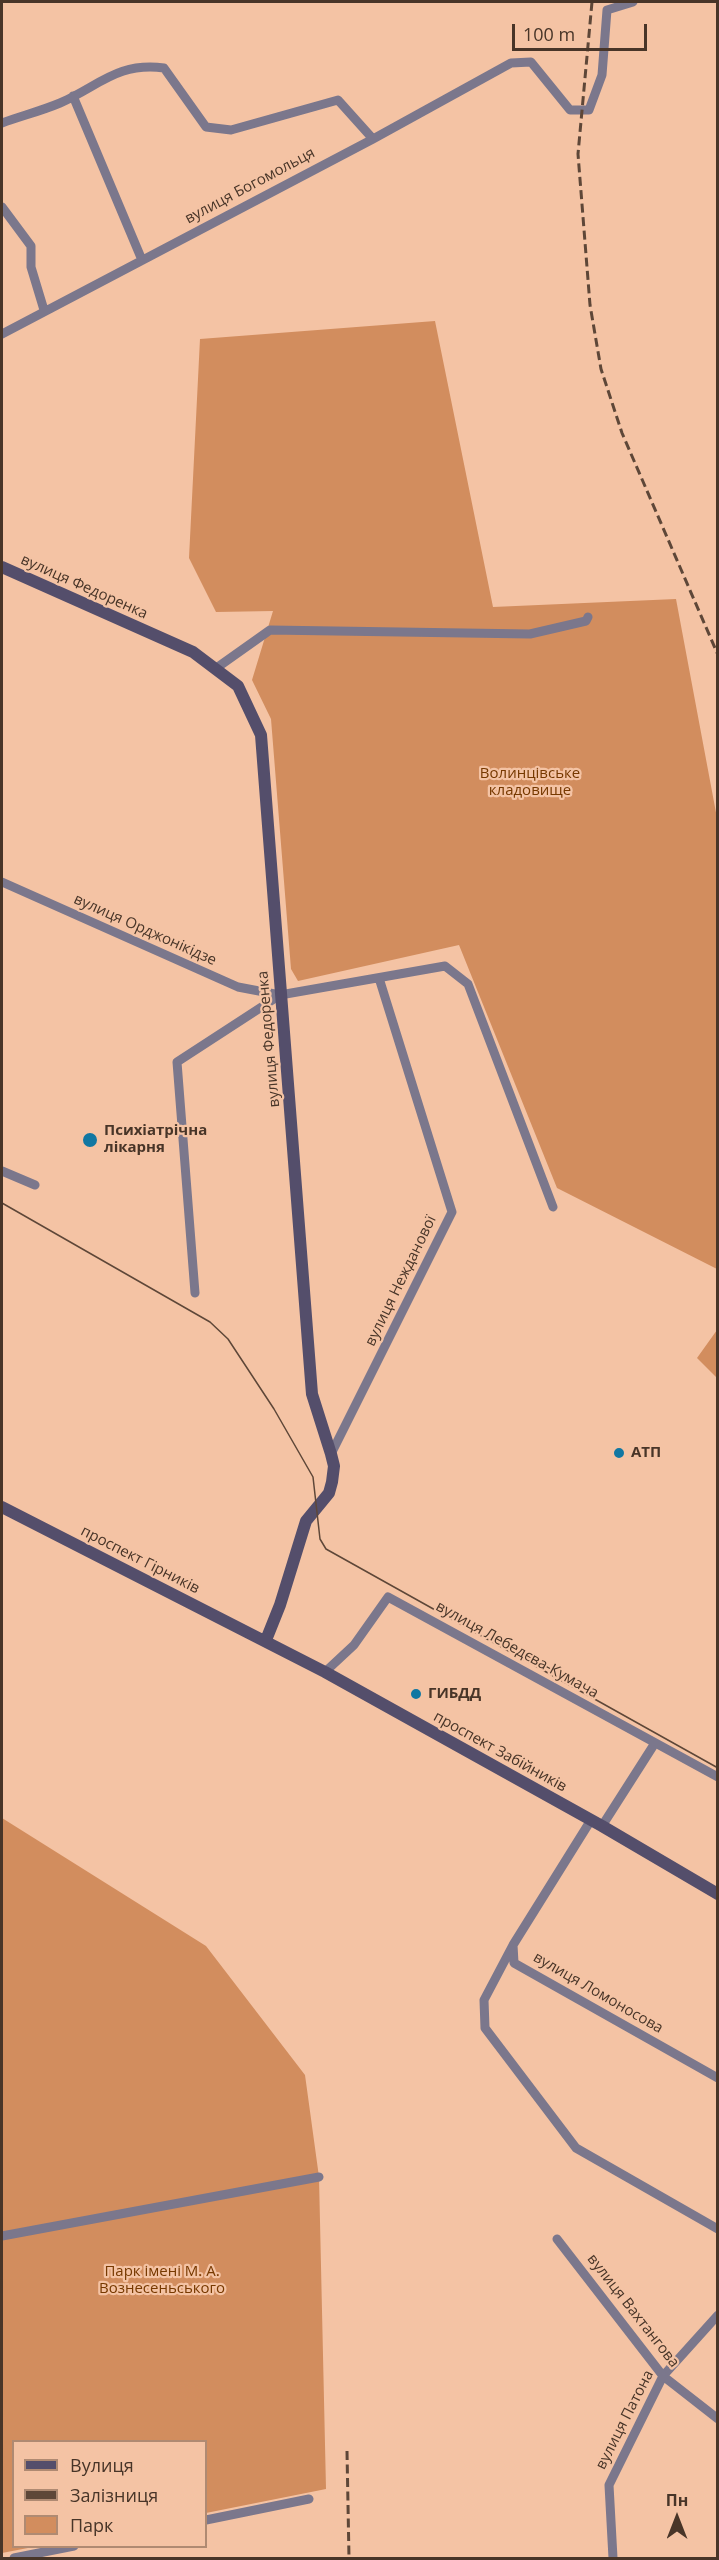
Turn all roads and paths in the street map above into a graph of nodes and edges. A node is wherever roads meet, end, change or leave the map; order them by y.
1 (633, 2) edge
2 (73, 96) junction
3 (2, 123) edge
4 (373, 139) junction
5 (2, 207) edge
6 (142, 260) junction
7 (44, 310) junction
8 (2, 333) edge
9 (2, 567) edge
10 (588, 617) dead end
11 (215, 669) junction
12 (2, 882) edge
13 (379, 978) junction
14 (280, 995) junction
15 (2, 1171) edge
16 (35, 1185) dead end
17 (553, 1207) dead end
18 (195, 1293) dead end
19 (331, 1454) junction
20 (2, 1507) edge
21 (266, 1640) junction
22 (325, 1672) junction
23 (655, 1743) junction
24 (717, 1777) edge
25 (597, 1823) junction
26 (717, 1894) edge
27 (513, 1945) junction
28 (717, 2078) edge
29 (319, 2177) dead end
30 (717, 2229) edge
31 (2, 2236) edge
32 (557, 2239) dead end
33 (717, 2315) edge
34 (663, 2376) junction
35 (717, 2419) edge
36 (309, 2499) dead end
37 (207, 2520) edge
38 (69, 2548) edge
39 (14, 2559) edge
40 (613, 2559) edge

1 - 4 street, вулиця Богомольця
2 - 3 street
2 - 4 street
2 - 6 street
4 - 6 street, вулиця Богомольця
5 - 7 street
6 - 7 street, вулиця Богомольця
7 - 8 street, вулиця Богомольця
9 - 11 street, вулиця Федоренка
10 - 11 street
11 - 14 street, вулиця Федоренка
12 - 14 street, вулиця Орджонікідзе
13 - 14 street
13 - 17 street
13 - 19 street, вулиця Нежданової
14 - 18 street
14 - 19 street, вулиця Федоренка
15 - 16 street
19 - 21 street, вулиця Федоренка
20 - 21 street, проспект Гірників
21 - 22 street, проспект Забійників
22 - 23 street, вулиця Лебедєва-Кумача
22 - 25 street, проспект Забійників
23 - 24 street, вулиця Лебедєва-Кумача
23 - 25 street
25 - 26 street, проспект Забійників
25 - 27 street
27 - 28 street, вулиця Ломоносова
27 - 30 street
29 - 31 street
32 - 34 street, вулиця Вахтангова
33 - 34 street, вулиця Патона
34 - 35 street, вулиця Вахтангова
34 - 40 street, вулиця Патона
36 - 37 street
38 - 39 street

